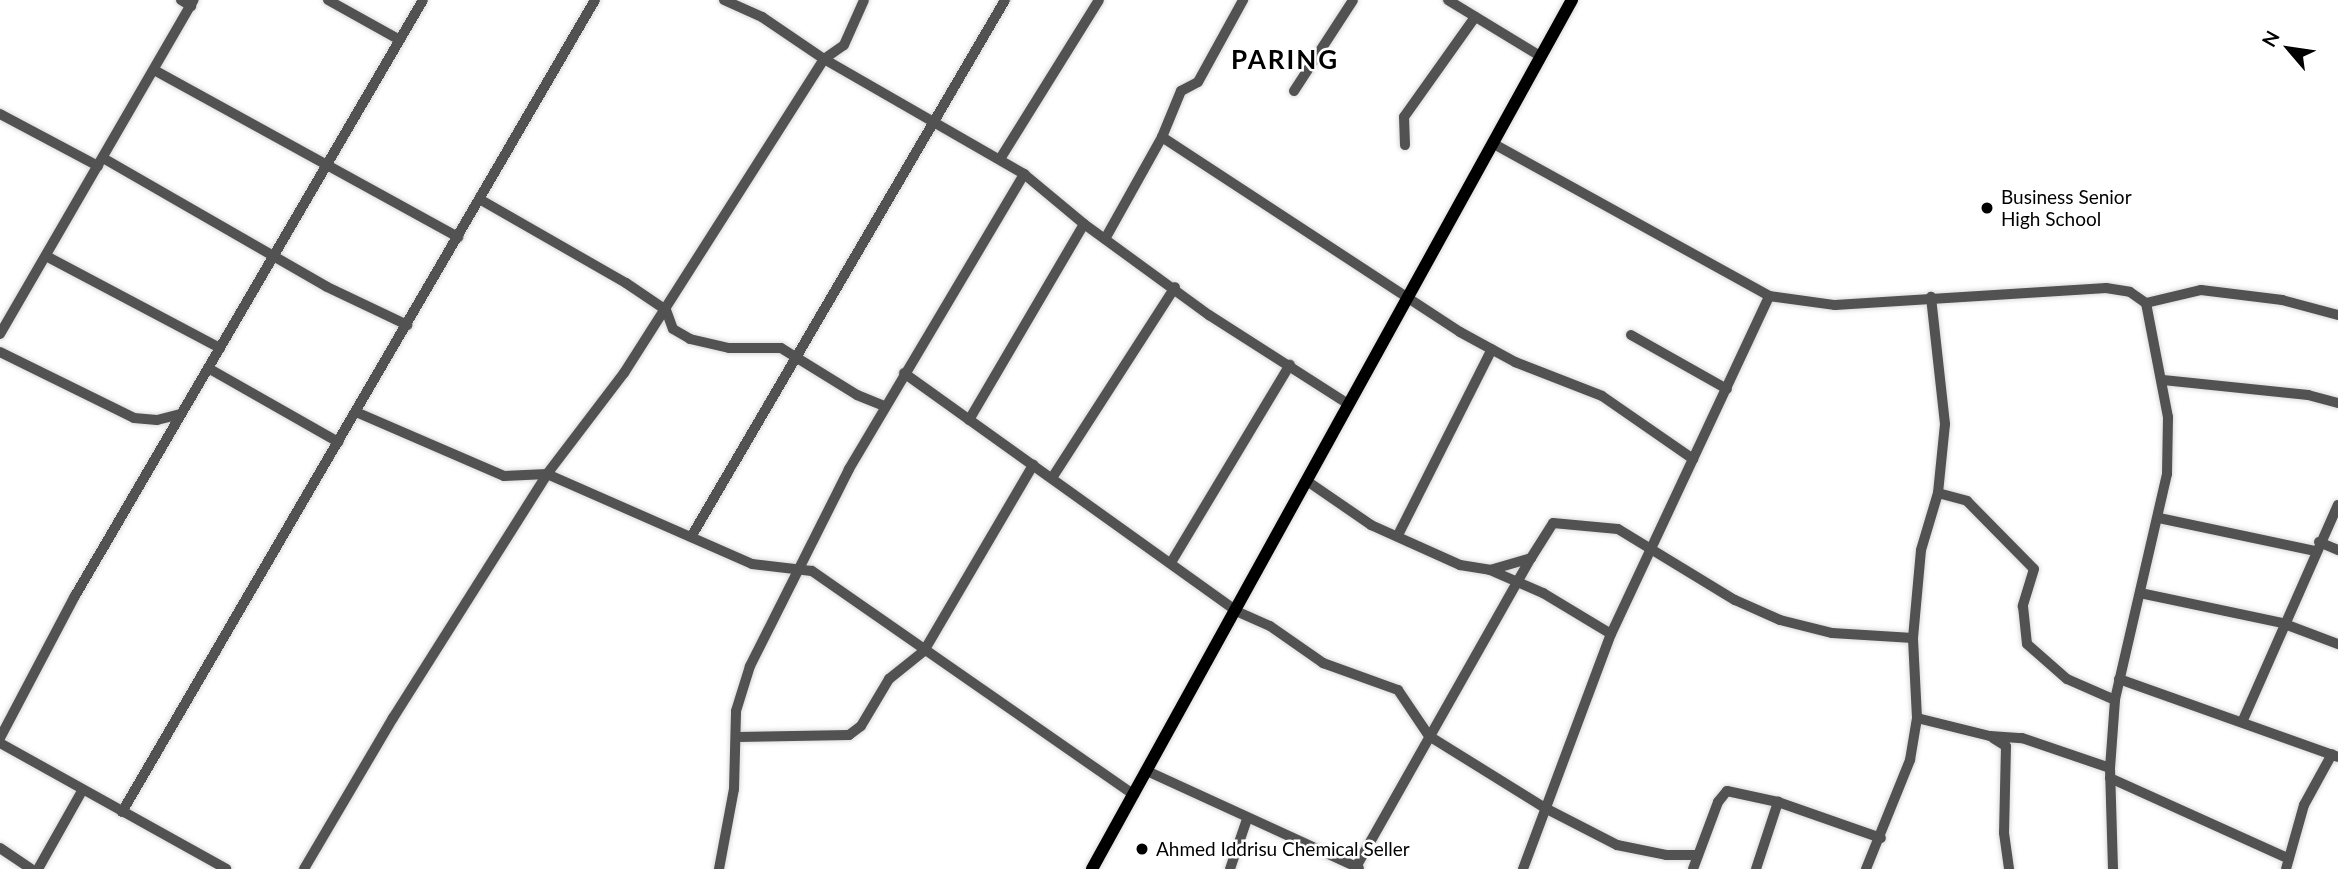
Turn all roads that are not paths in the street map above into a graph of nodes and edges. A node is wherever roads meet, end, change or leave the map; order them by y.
1 (181, 0) edge
2 (328, 0) edge
3 (424, 0) edge
4 (596, 0) edge
5 (724, 0) edge
6 (864, 0) edge
7 (1099, 0) edge
8 (1243, 0) edge
9 (1353, 0) edge
10 (1448, 0) edge
11 (1572, 0) edge
12 (1001, 1) edge
13 (193, 3) edge
14 (1475, 17) junction
15 (400, 40) junction
16 (1540, 56) junction
17 (824, 59) junction
18 (156, 71) junction
19 (1294, 91) dead end
20 (0, 114) edge
21 (935, 119) junction
22 (1162, 137) junction
23 (1493, 144) junction
24 (1405, 145) dead end
25 (1000, 159) junction
26 (100, 162) junction
27 (326, 163) junction
28 (1024, 174) junction
29 (481, 200) junction
30 (1084, 224) junction
31 (458, 237) junction
32 (1105, 239) junction
33 (46, 256) junction
34 (272, 256) junction
35 (1175, 287) junction
36 (1769, 296) junction
37 (1406, 297) junction
38 (1931, 298) junction
39 (2146, 303) junction
40 (666, 310) junction
41 (2338, 315) edge
42 (407, 326) junction
43 (0, 334) edge
44 (1631, 335) dead end
45 (220, 348) junction
46 (1492, 349) junction
47 (0, 352) edge
48 (797, 354) junction
49 (1290, 365) junction
50 (208, 368) junction
51 (904, 373) junction
52 (2163, 380) junction
53 (1727, 389) junction
54 (2338, 403) edge
55 (1348, 404) junction
56 (884, 407) junction
57 (356, 412) junction
58 (181, 414) junction
59 (969, 420) junction
60 (338, 442) junction
61 (1693, 459) junction
62 (1032, 465) junction
63 (547, 474) junction
64 (1052, 478) junction
65 (1307, 481) junction
66 (1938, 493) junction
67 (2338, 505) edge
68 (2159, 518) junction
69 (1398, 535) junction
70 (691, 537) junction
71 (2317, 546) junction
72 (1654, 549) junction
73 (2338, 550) edge
74 (1531, 558) junction
75 (1172, 561) junction
76 (802, 567) junction
77 (1490, 570) junction
78 (1521, 583) junction
79 (2140, 593) junction
80 (1236, 611) junction
81 (2283, 623) junction
82 (1611, 634) junction
83 (1913, 638) junction
84 (2338, 644) edge
85 (924, 651) junction
86 (2119, 679) junction
87 (2115, 700) junction
88 (1917, 718) junction
89 (2243, 720) junction
90 (1429, 736) junction
91 (1990, 736) junction
92 (738, 737) junction
93 (2022, 738) junction
94 (0, 741) edge
95 (2007, 746) junction
96 (2335, 755) edge
97 (1146, 771) junction
98 (2110, 773) junction
99 (82, 790) junction
100 (1134, 795) junction
101 (1778, 802) junction
102 (1545, 808) junction
103 (122, 813) junction
104 (1247, 819) junction
105 (1881, 838) junction
106 (0, 848) edge
107 (1698, 855) junction
108 (2288, 864) edge
109 (1358, 868) edge
110 (31, 869) edge
111 (38, 869) edge
112 (226, 869) edge
113 (304, 869) edge
114 (719, 869) edge
115 (1092, 869) edge
116 (1230, 869) edge
117 (1523, 869) edge
118 (1693, 869) edge
119 (1756, 869) edge
120 (1866, 869) edge
121 (2008, 869) edge
122 (2113, 869) edge

1 - 13 street
2 - 15 street
3 - 15 street
4 - 29 street
5 - 17 street
6 - 17 street
7 - 25 street
8 - 22 street
9 - 19 street
10 - 14 street
11 - 16 main road
12 - 21 street
13 - 18 street
14 - 16 street
14 - 24 street
15 - 27 street
16 - 23 main road
17 - 21 street
17 - 40 street
18 - 26 street
18 - 27 street
20 - 26 street
21 - 25 street
21 - 48 street
22 - 32 street
22 - 37 street
23 - 36 street
23 - 37 main road
25 - 28 street
26 - 33 street
26 - 34 street
27 - 31 street
27 - 34 street
28 - 30 street
28 - 51 street
29 - 31 street
29 - 40 street
30 - 32 street
30 - 59 street
31 - 42 street
32 - 35 street
33 - 43 street
33 - 45 street
34 - 42 street
34 - 45 street
35 - 49 street
35 - 64 street
36 - 38 street
36 - 53 street
37 - 46 street
37 - 55 main road
38 - 39 street
38 - 66 street
39 - 41 street
39 - 52 street
40 - 48 street
40 - 63 street
42 - 57 street
44 - 53 street
45 - 50 street
46 - 61 street
46 - 69 street
47 - 58 street
48 - 56 street
48 - 70 street
49 - 55 street
49 - 75 street
50 - 58 street
50 - 60 street
51 - 56 street
51 - 59 street
52 - 54 street
52 - 68 street
53 - 61 street
55 - 65 main road
56 - 76 street
57 - 60 street
57 - 63 street
58 - 94 street
59 - 62 street
60 - 103 street
61 - 72 street
62 - 64 street
62 - 85 street
63 - 70 street
63 - 113 street
64 - 75 street
65 - 69 street
65 - 80 main road
66 - 83 street
66 - 87 street
67 - 71 street
68 - 71 street
68 - 79 street
69 - 77 street
70 - 76 street
71 - 73 street
71 - 81 street
72 - 74 street
72 - 82 street
72 - 83 street
74 - 77 street
74 - 78 street
75 - 80 street
76 - 85 street
76 - 92 street
77 - 78 street
78 - 82 street
78 - 90 street
79 - 81 street
79 - 86 street
80 - 90 street
80 - 97 main road
81 - 84 street
81 - 89 street
82 - 102 street
83 - 88 street
85 - 92 street
85 - 100 street
86 - 87 street
86 - 89 street
87 - 98 street
88 - 91 street
88 - 105 street
89 - 96 street
90 - 102 street
90 - 109 street
91 - 93 street
91 - 95 street
92 - 114 street
93 - 95 street
93 - 98 street
94 - 99 street
95 - 121 street
96 - 108 street
97 - 100 main road
97 - 104 street
98 - 108 street
98 - 122 street
99 - 103 street
99 - 111 street
100 - 115 main road
101 - 105 street
101 - 107 street
101 - 119 street
102 - 107 street
102 - 117 street
103 - 112 street
104 - 109 street
104 - 116 street
105 - 120 street
106 - 110 street
107 - 118 street

